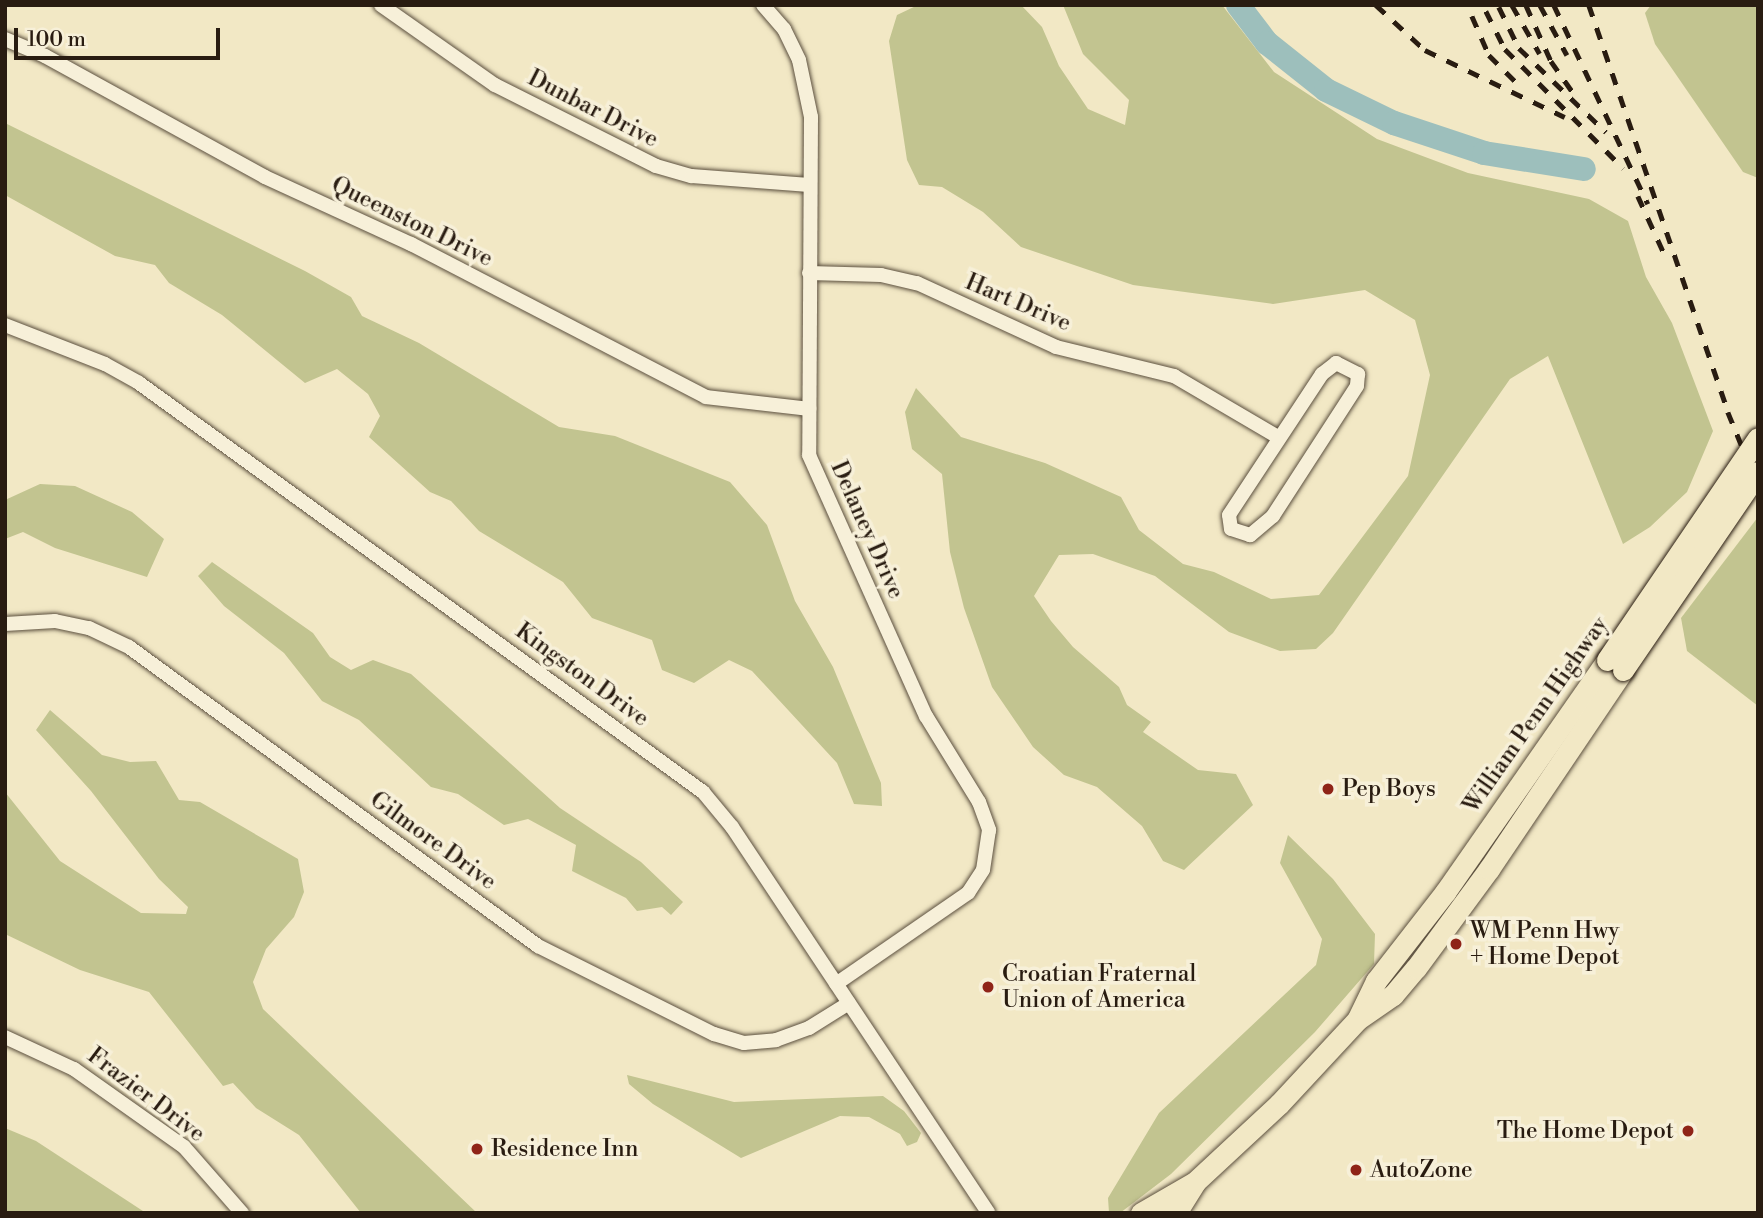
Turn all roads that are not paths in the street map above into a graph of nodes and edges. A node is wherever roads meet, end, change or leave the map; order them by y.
1 (763, 5) edge
2 (382, 6) edge
3 (5, 39) edge
4 (809, 184) junction
5 (809, 273) junction
6 (5, 325) edge
7 (809, 409) junction
8 (1279, 437) junction
9 (1758, 438) edge
10 (1758, 472) edge
11 (5, 624) edge
12 (1615, 665) junction
13 (836, 984) junction
14 (849, 1003) junction
15 (5, 1037) edge
16 (1195, 1182) junction
17 (242, 1213) edge
18 (988, 1213) edge
19 (1142, 1213) edge
20 (1176, 1213) edge

1 - 4 street, Delaney Drive
2 - 4 street, Dunbar Drive
3 - 7 street, Queenston Drive
4 - 5 street, Delaney Drive
5 - 7 street, Delaney Drive
5 - 8 street, Hart Drive
6 - 13 street, Kingston Drive
7 - 13 street, Delaney Drive
8 - 8 street
9 - 12 highway, William Penn Highway, bridge
10 - 12 highway, William Penn Highway, bridge
11 - 14 street, Gilmore Drive
12 - 16 highway, William Penn Highway
13 - 14 street, Kingston Drive
14 - 18 street, Kingston Drive
15 - 17 street, Frazier Drive
16 - 19 highway, William Penn Highway
16 - 20 highway, William Penn Highway

